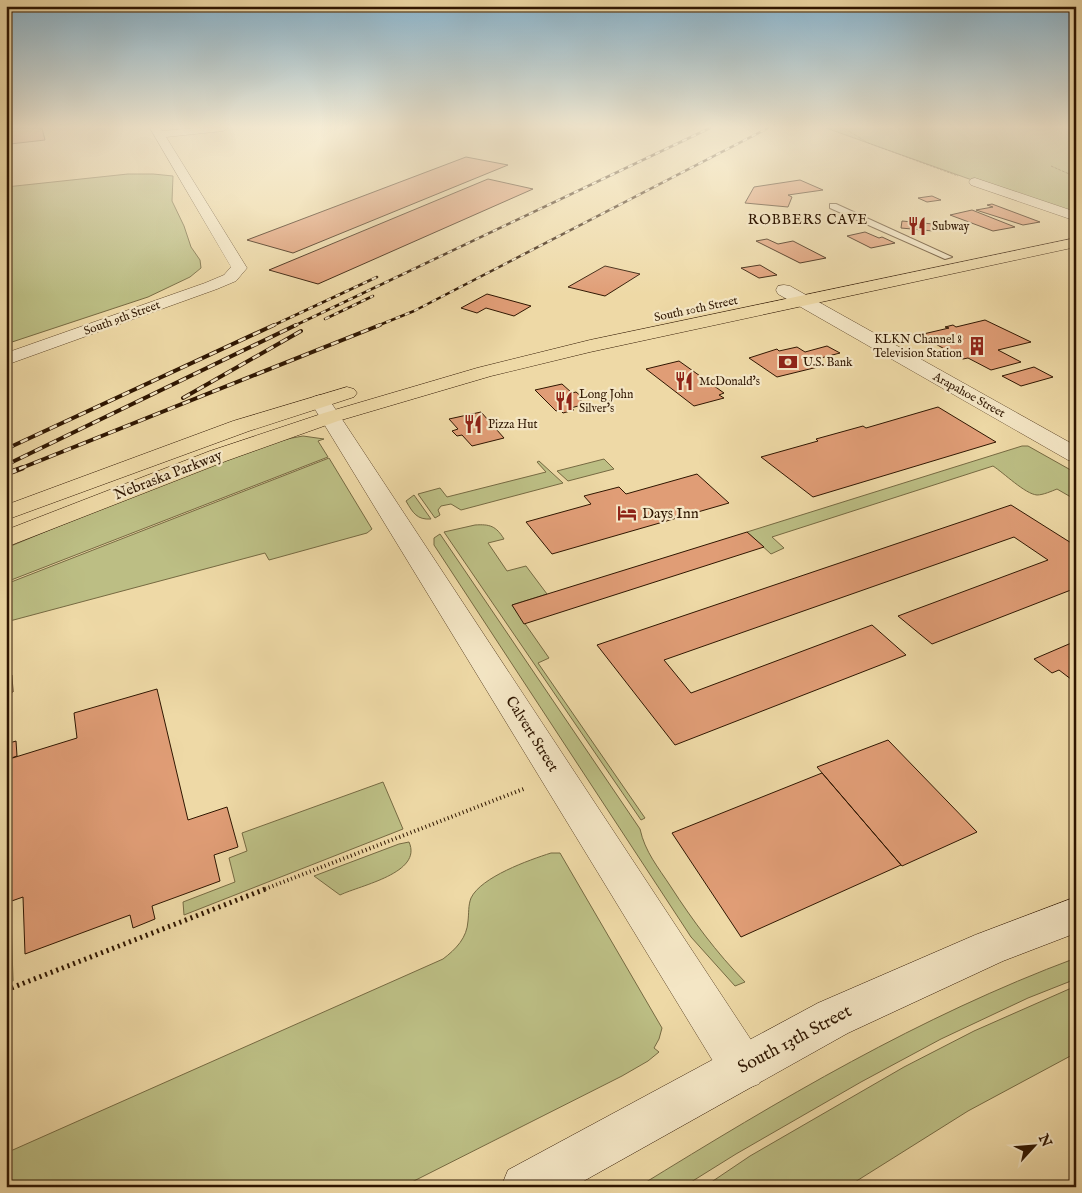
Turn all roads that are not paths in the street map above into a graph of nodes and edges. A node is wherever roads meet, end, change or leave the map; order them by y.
1 (189, 184) edge
2 (980, 184) edge
3 (833, 206) dead end
4 (1076, 217) edge
5 (1076, 230) edge
6 (1076, 242) edge
7 (948, 257) junction
8 (784, 290) junction
9 (803, 301) junction
10 (6, 359) edge
11 (433, 369) dead end
12 (366, 387) dead end
13 (326, 409) junction
14 (1076, 455) edge
15 (6, 513) edge
16 (6, 538) edge
17 (1076, 915) edge
18 (743, 1068) junction
19 (525, 1187) edge

1 - 10 street, South 9th Street
2 - 4 street
3 - 7 lane
5 - 7 main road, South 10th Street
6 - 9 main road, South 10th Street
7 - 8 main road, South 10th Street
8 - 9 street, Arapahoe Street
8 - 11 main road, South 10th Street
9 - 13 main road, South 10th Street
9 - 14 street, Arapahoe Street
12 - 13 main road
13 - 15 main road, Nebraska Parkway
13 - 16 main road, Nebraska Parkway
13 - 18 street, Calvert Street
17 - 18 street, South 13th Street
18 - 19 street, South 13th Street

